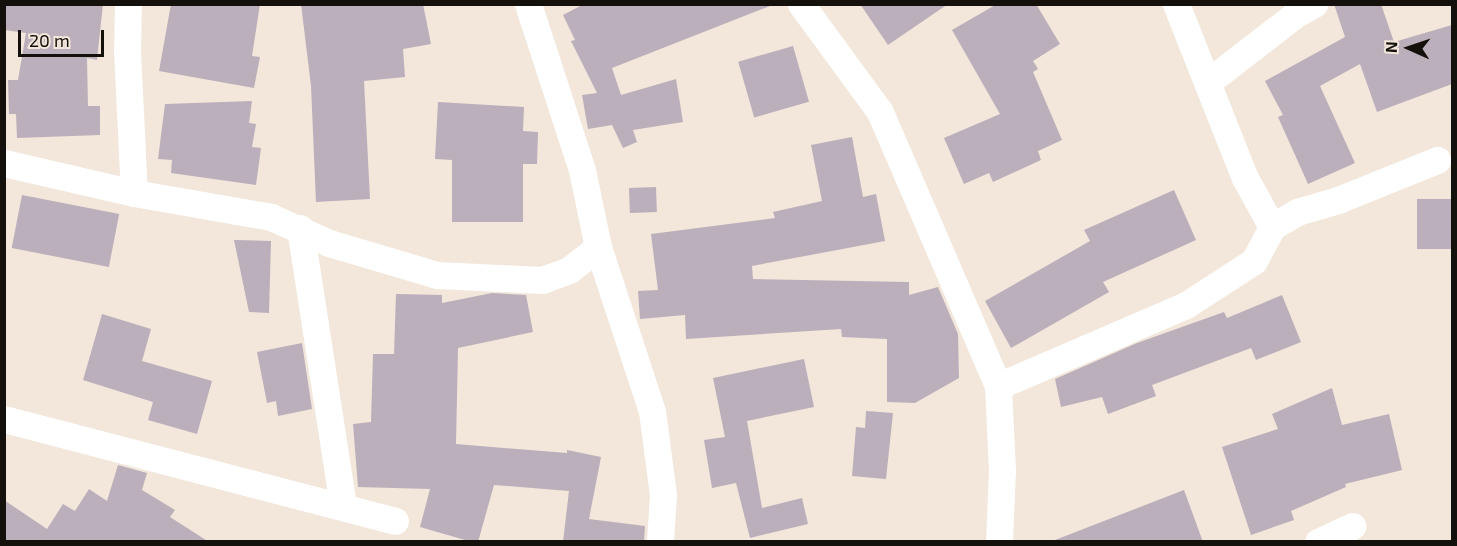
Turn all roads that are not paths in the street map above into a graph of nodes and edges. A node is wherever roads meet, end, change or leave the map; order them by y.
1 (128, 4) edge
2 (528, 4) edge
3 (801, 4) edge
4 (1176, 4) edge
5 (1314, 4) edge
6 (1208, 82) junction
7 (1437, 160) dead end
8 (4, 163) edge
9 (134, 193) junction
10 (1272, 227) junction
11 (300, 228) junction
12 (598, 247) junction
13 (998, 386) junction
14 (4, 419) edge
15 (343, 507) junction
16 (395, 520) dead end
17 (1353, 526) dead end
18 (660, 542) edge
19 (999, 542) edge
20 (1318, 542) edge

1 - 9 street
2 - 12 street
3 - 13 street
4 - 6 street
5 - 6 street
6 - 10 street
7 - 10 street
8 - 9 street
9 - 11 street
10 - 13 street
11 - 12 street
11 - 15 street
12 - 18 street
13 - 19 street
14 - 15 street
15 - 16 street
17 - 20 street

